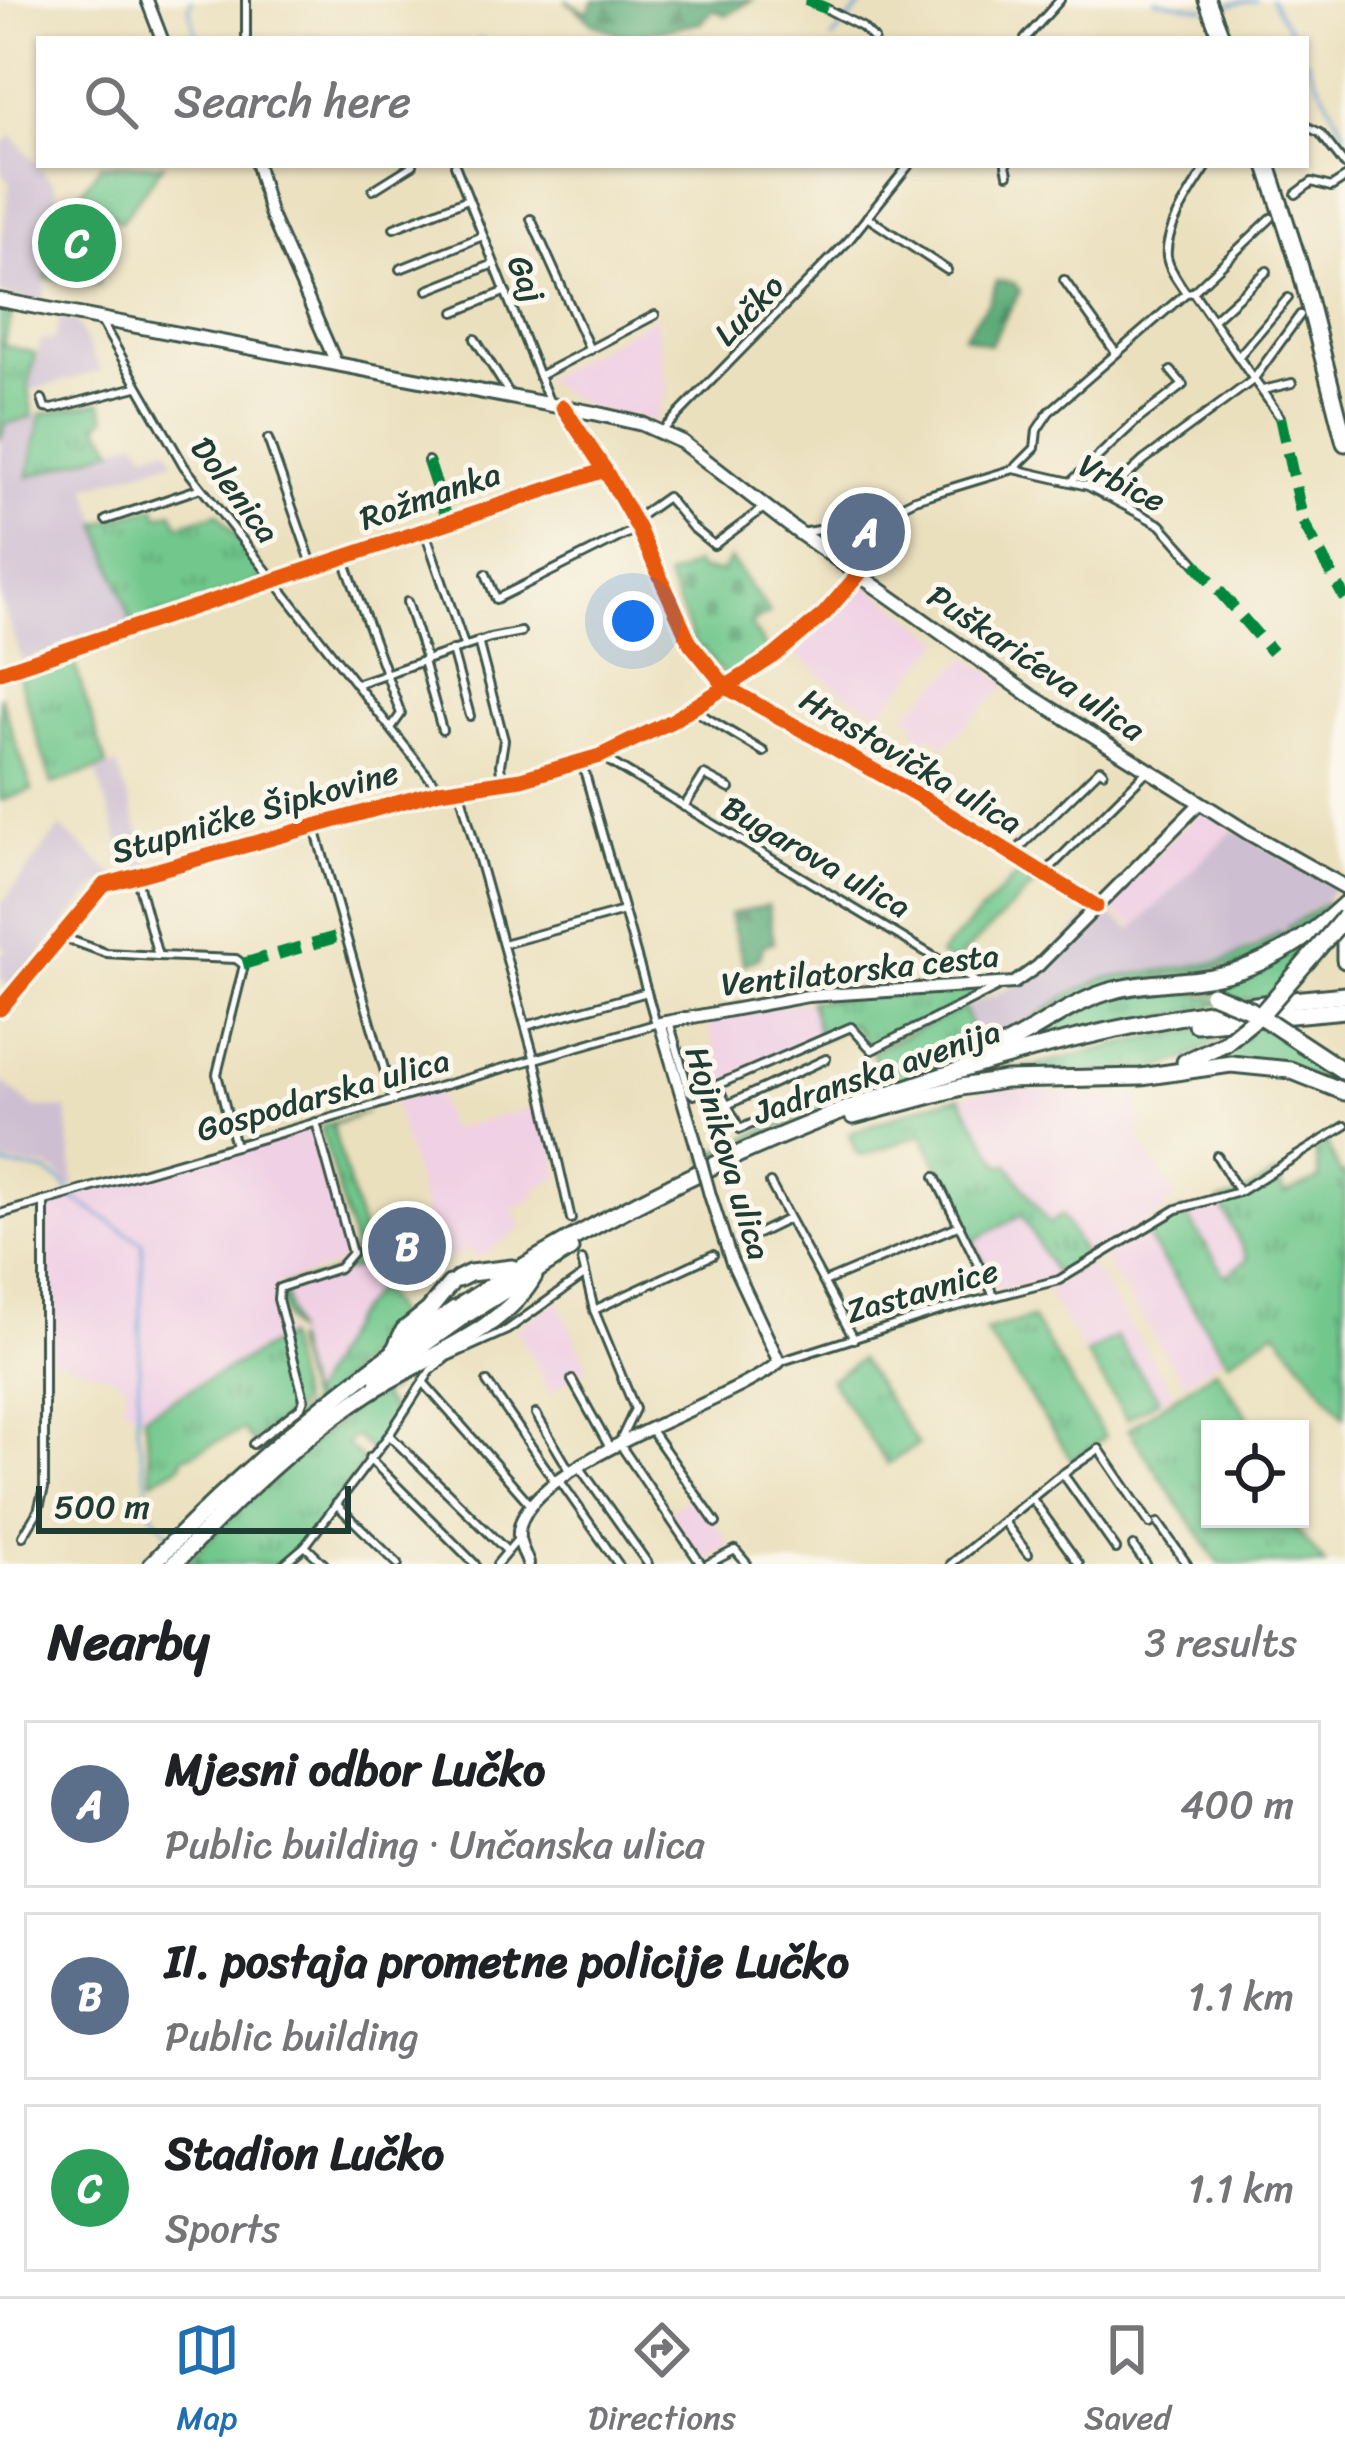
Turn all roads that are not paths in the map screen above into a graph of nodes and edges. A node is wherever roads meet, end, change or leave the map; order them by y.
1 (147, 0) edge
2 (246, 0) edge
3 (1060, 0) edge
4 (1214, 8) edge
5 (827, 9) dead end
6 (161, 36) edge
7 (246, 36) edge
8 (870, 36) edge
9 (1028, 36) edge
10 (1225, 36) edge
11 (1309, 128) edge
12 (1345, 165) edge
13 (258, 168) edge
14 (408, 168) edge
15 (456, 168) edge
16 (906, 168) edge
17 (1206, 168) edge
18 (1273, 168) edge
19 (1273, 168) edge
20 (1345, 178) edge
21 (373, 190) dead end
22 (1295, 194) dead end
23 (468, 199) junction
24 (867, 217) junction
25 (1271, 218) dead end
26 (531, 219) dead end
27 (394, 229) dead end
28 (483, 236) junction
29 (494, 264) junction
30 (400, 269) dead end
31 (947, 270) dead end
32 (1267, 272) dead end
33 (1064, 280) dead end
34 (428, 290) dead end
35 (504, 292) junction
36 (1190, 292) junction
37 (1288, 298) dead end
38 (1, 300) edge
39 (455, 312) dead end
40 (655, 315) dead end
41 (1300, 315) dead end
42 (99, 318) junction
43 (1214, 319) junction
44 (476, 339) dead end
45 (590, 350) junction
46 (1116, 353) junction
47 (1239, 356) junction
48 (336, 363) junction
49 (1172, 371) dead end
50 (1253, 375) junction
51 (539, 376) junction
52 (1292, 382) dead end
53 (136, 387) junction
54 (1263, 391) junction
55 (509, 397) junction
56 (42, 399) dead end
57 (556, 406) junction
58 (1345, 407) edge
59 (1280, 417) dead end
60 (662, 431) junction
61 (268, 439) dead end
62 (1345, 442) edge
63 (428, 461) dead end
64 (1014, 469) junction
65 (605, 470) junction
66 (1073, 480) junction
67 (201, 488) junction
68 (1105, 496) junction
69 (765, 507) junction
70 (106, 520) dead end
71 (448, 521) junction
72 (636, 524) junction
73 (424, 530) junction
74 (822, 539) junction
75 (343, 557) junction
76 (1196, 563) dead end
77 (313, 567) junction
78 (486, 574) dead end
79 (859, 574) junction
80 (274, 580) junction
81 (407, 602) dead end
82 (521, 632) dead end
83 (478, 641) junction
84 (464, 646) junction
85 (452, 650) junction
86 (424, 660) junction
87 (0, 672) edge
88 (387, 673) junction
89 (356, 684) junction
90 (726, 687) junction
91 (692, 709) junction
92 (470, 716) dead end
93 (391, 728) junction
94 (442, 730) dead end
95 (764, 752) dead end
96 (600, 756) junction
97 (581, 763) junction
98 (1148, 770) junction
99 (1103, 772) dead end
100 (502, 782) junction
101 (459, 788) junction
102 (730, 789) dead end
103 (440, 791) junction
104 (1199, 803) junction
105 (684, 807) junction
106 (315, 828) junction
107 (1011, 856) junction
108 (1044, 874) junction
109 (136, 875) junction
110 (1345, 887) edge
111 (1345, 904) edge
112 (1096, 906) junction
113 (623, 911) junction
114 (1345, 917) edge
115 (1345, 934) edge
116 (59, 936) junction
117 (503, 944) junction
118 (158, 956) junction
119 (1345, 960) edge
120 (999, 986) junction
121 (984, 987) junction
122 (1124, 988) junction
123 (646, 992) junction
124 (1345, 993) edge
125 (1345, 1007) edge
126 (0, 1009) edge
127 (1194, 1020) junction
128 (662, 1023) junction
129 (526, 1026) junction
130 (535, 1059) junction
131 (826, 1059) dead end
132 (874, 1069) dead end
133 (1345, 1072) edge
134 (1130, 1077) junction
135 (717, 1086) junction
136 (1345, 1092) edge
137 (393, 1100) junction
138 (727, 1105) junction
139 (853, 1116) junction
140 (316, 1122) junction
141 (802, 1125) junction
142 (1345, 1126) edge
143 (235, 1146) junction
144 (1217, 1156) dead end
145 (935, 1177) dead end
146 (770, 1183) dead end
147 (1239, 1192) junction
148 (44, 1201) junction
149 (0, 1214) edge
150 (571, 1219) dead end
151 (788, 1219) junction
152 (960, 1225) junction
153 (741, 1242) dead end
154 (713, 1255) dead end
155 (582, 1260) dead end
156 (529, 1269) junction
157 (584, 1275) junction
158 (824, 1282) junction
159 (994, 1296) junction
160 (594, 1310) junction
161 (462, 1311) junction
162 (854, 1339) junction
163 (394, 1352) junction
164 (779, 1362) junction
165 (572, 1380) dead end
166 (424, 1382) junction
167 (487, 1382) dead end
168 (536, 1414) dead end
169 (651, 1430) junction
170 (388, 1435) junction
171 (284, 1440) junction
172 (614, 1446) junction
173 (251, 1447) joint
174 (369, 1458) junction
175 (575, 1468) junction
176 (1063, 1474) junction
177 (556, 1479) junction
178 (1033, 1500) junction
179 (336, 1504) junction
180 (532, 1507) junction
181 (180, 1512) dead end
182 (1005, 1521) junction
183 (716, 1523) dead end
184 (23, 1536) dead end
185 (519, 1538) junction
186 (304, 1546) junction
187 (1133, 1546) dead end
188 (180, 1549) edge
189 (1116, 1550) dead end
190 (507, 1551) junction
191 (1028, 1554) dead end
192 (152, 1564) edge
193 (164, 1564) edge
194 (284, 1564) edge
195 (324, 1564) edge
196 (398, 1564) edge
197 (476, 1564) edge
198 (497, 1564) edge
199 (528, 1564) edge
200 (618, 1564) edge
201 (648, 1564) edge
202 (705, 1564) edge
203 (747, 1564) edge
204 (951, 1564) edge
205 (1078, 1564) edge
206 (1146, 1564) edge
207 (1187, 1564) edge

1 - 6 main road
2 - 7 street
3 - 9 street
4 - 10 highway
5 - 8 street
11 - 12 street
13 - 48 main road
14 - 21 street
15 - 23 street, Gaj
16 - 24 street, Lučko
17 - 36 street
18 - 58 highway
19 - 62 highway
20 - 22 street
23 - 27 street
23 - 28 street, Gaj
24 - 31 street
24 - 60 street, Lučko
25 - 36 street
26 - 45 street, Gaj
28 - 29 street, Gaj
28 - 30 street
29 - 34 street
29 - 35 street, Gaj
32 - 43 street
33 - 46 street
35 - 39 street
35 - 51 street, Gaj
36 - 43 street
36 - 46 street
37 - 47 street
38 - 42 main road, Puškarićeva ulica
40 - 45 street
41 - 50 street
42 - 48 main road, Puškarićeva ulica
42 - 53 street, Dolenica
43 - 47 street
44 - 55 street
45 - 51 street
46 - 64 street
47 - 50 street
48 - 55 main road, Puškarićeva ulica
49 - 66 street
50 - 54 street
50 - 68 street
51 - 57 street, Gaj
52 - 54 street
53 - 56 street
53 - 67 street, Dolenica
54 - 59 street
55 - 57 main road, Puškarićeva ulica
57 - 60 main road, Puškarićeva ulica
57 - 65 street, Hrastovička ulica
60 - 69 main road, Puškarićeva ulica
61 - 77 street
63 - 71 street
64 - 66 street, Vrbice
64 - 74 street
65 - 71 street, Rožmanka
65 - 72 street, Hrastovička ulica
66 - 68 street, Vrbice
67 - 70 street
67 - 80 street, Dolenica
68 - 76 street, Vrbice
69 - 72 street
69 - 74 main road, Puškarićeva ulica
71 - 73 street, Rožmanka
72 - 78 street
72 - 90 street, Hrastovička ulica
73 - 75 street, Rožmanka
73 - 84 street, Rožmanka
74 - 79 main road, Puškarićeva ulica
75 - 77 street, Rožmanka
75 - 88 street, Rožmanka
77 - 80 street, Rožmanka
79 - 90 street, Stupničke Šipkovine
79 - 98 main road, Puškarićeva ulica
80 - 87 street, Rožmanka
80 - 89 street, Dolenica
81 - 86 street
82 - 83 street
83 - 84 street
83 - 100 street
84 - 85 street
85 - 86 street
85 - 92 street
86 - 88 street
86 - 94 street
88 - 89 street
88 - 93 street, Rožmanka
89 - 93 street, Dolenica
90 - 91 street, Stupničke Šipkovine
90 - 107 street, Hrastovička ulica
91 - 95 street
91 - 96 street, Stupničke Šipkovine
93 - 103 street, Dolenica
96 - 97 street, Stupničke Šipkovine
96 - 105 street, Bugarova ulica
97 - 100 street, Stupničke Šipkovine
97 - 113 street, Hojnikova ulica
98 - 104 main road, Puškarićeva ulica
98 - 108 street
99 - 107 street
100 - 101 street, Stupničke Šipkovine
101 - 103 street, Stupničke Šipkovine
101 - 117 street
102 - 105 street, Bugarova ulica
103 - 106 street, Stupničke Šipkovine
104 - 110 main road, Puškarićeva ulica
104 - 112 main road, Ventilatorska cesta
105 - 121 street, Bugarova ulica
106 - 109 street, Stupničke Šipkovine
106 - 137 street
107 - 108 street, Hrastovička ulica
108 - 112 street, Hrastovička ulica
109 - 116 street, Stupničke Šipkovine
109 - 118 street, Stupničke Šipkovine
111 - 122 highway
112 - 120 main road, Ventilatorska cesta
113 - 117 street
113 - 123 street, Hojnikova ulica
114 - 134 highway, bridge
115 - 119 highway
116 - 118 street
116 - 126 street, Stupničke Šipkovine
117 - 129 street
118 - 143 street
120 - 121 main road, Ventilatorska cesta
120 - 135 street
121 - 128 main road, Ventilatorska cesta
122 - 133 highway, bridge
122 - 141 highway
123 - 128 street, Hojnikova ulica
123 - 129 street
124 - 127 highway, Jadranska avenija
125 - 127 highway
127 - 139 highway, Jadranska avenija
127 - 141 highway, Jadranska avenija
128 - 130 street, Gospodarska ulica
128 - 135 street
128 - 164 main road, Hojnikova ulica, bridge
129 - 130 street
130 - 137 street, Gospodarska ulica
130 - 150 street
131 - 138 street
132 - 138 street
134 - 136 highway
134 - 139 highway
135 - 138 street
137 - 140 street, Gospodarska ulica
139 - 156 highway, Jadranska avenija
140 - 143 street, Gospodarska ulica
140 - 173 street
141 - 156 highway, Jadranska avenija
142 - 147 street, Zastavnice
143 - 148 street, Gospodarska ulica
144 - 147 street
145 - 152 street
146 - 151 street
147 - 159 street, Zastavnice
148 - 149 street, Gospodarska ulica
148 - 184 street
151 - 153 street
151 - 158 street
152 - 158 street
152 - 159 street
154 - 160 street
155 - 157 street
156 - 161 highway, Jadranska avenija
156 - 163 highway
156 - 188 highway
157 - 160 street
157 - 166 street
158 - 162 street
159 - 162 street, Zastavnice
160 - 172 street
161 - 163 highway
161 - 188 highway
162 - 164 street, Zastavnice
163 - 171 highway
164 - 169 main road, Zastavnice
165 - 172 street
166 - 170 street
166 - 180 street
167 - 177 street
168 - 175 street
169 - 172 main road, Zastavnice
169 - 183 street
170 - 174 street
170 - 190 street
171 - 173 highway
171 - 188 highway
172 - 175 main road, Zastavnice
172 - 202 street
174 - 179 street
174 - 197 street
175 - 177 main road, Zastavnice
175 - 201 street
176 - 178 street
176 - 189 street
176 - 207 street
177 - 180 main road
177 - 200 street
178 - 182 street
178 - 205 street
179 - 186 street
179 - 196 street
180 - 185 main road
181 - 188 highway
182 - 191 street
182 - 204 street
185 - 190 street
185 - 199 main road
186 - 194 street
186 - 195 street
187 - 206 street
188 - 192 highway
188 - 193 highway
190 - 198 street
202 - 203 street

